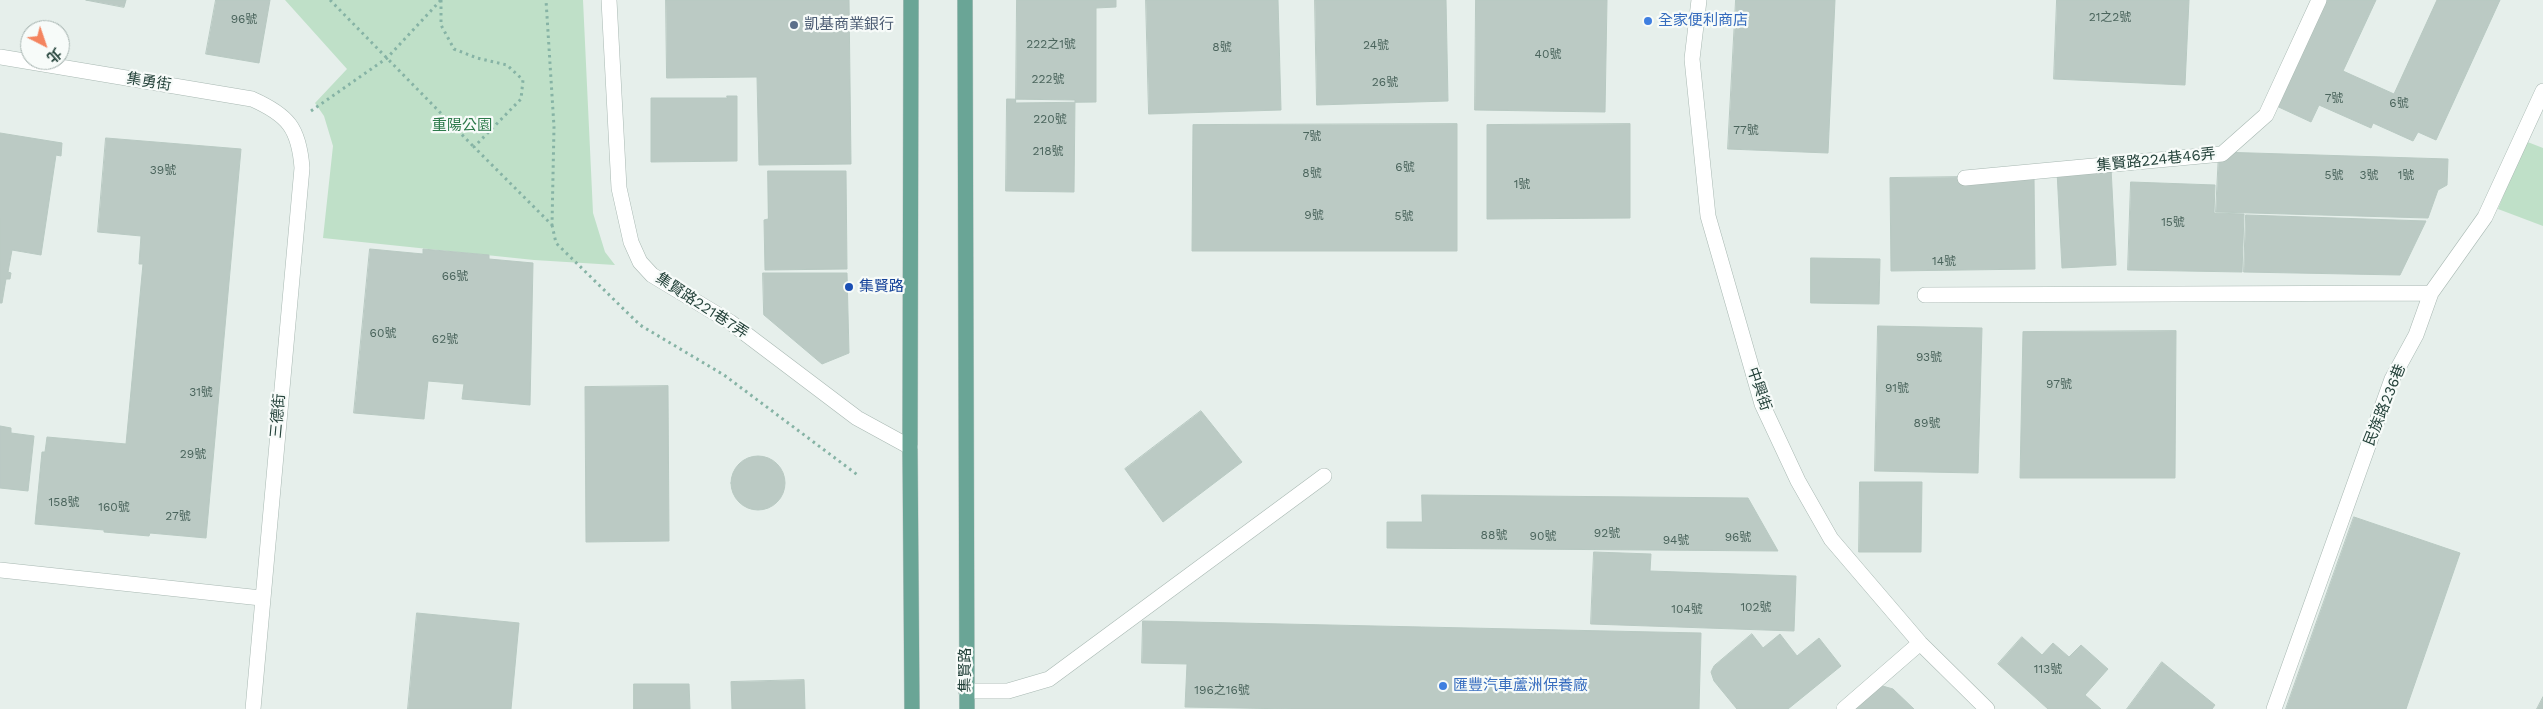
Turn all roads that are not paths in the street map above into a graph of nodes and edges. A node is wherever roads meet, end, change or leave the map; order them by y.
1 (609, 0) edge
2 (912, 0) edge
3 (965, 0) edge
4 (1699, 0) edge
5 (2319, 0) edge
6 (0, 57) edge
7 (2543, 90) edge
8 (290, 126) joint
9 (1965, 178) dead end
10 (2431, 293) junction
11 (1925, 294) dead end
12 (910, 447) junction
13 (1324, 476) dead end
14 (0, 570) edge
15 (261, 598) junction
16 (1920, 643) junction
17 (966, 691) junction
18 (253, 709) edge
19 (912, 709) edge
20 (966, 709) edge
21 (1844, 709) edge
22 (1987, 709) edge
23 (2274, 709) edge

1 - 12 street, 集賢路221巷7弄
2 - 12 main road
3 - 17 main road, 集賢路
4 - 16 street, 中興街
5 - 9 street, 集賢路224巷46弄
6 - 8 street, 集勇街
7 - 10 street, 民族路236巷
8 - 15 street, 三德街
10 - 11 street
10 - 23 street, 民族路236巷
12 - 19 main road
13 - 17 street
14 - 15 street
15 - 18 street, 三德街
16 - 21 street
16 - 22 street, 中興街
17 - 20 main road, 集賢路

